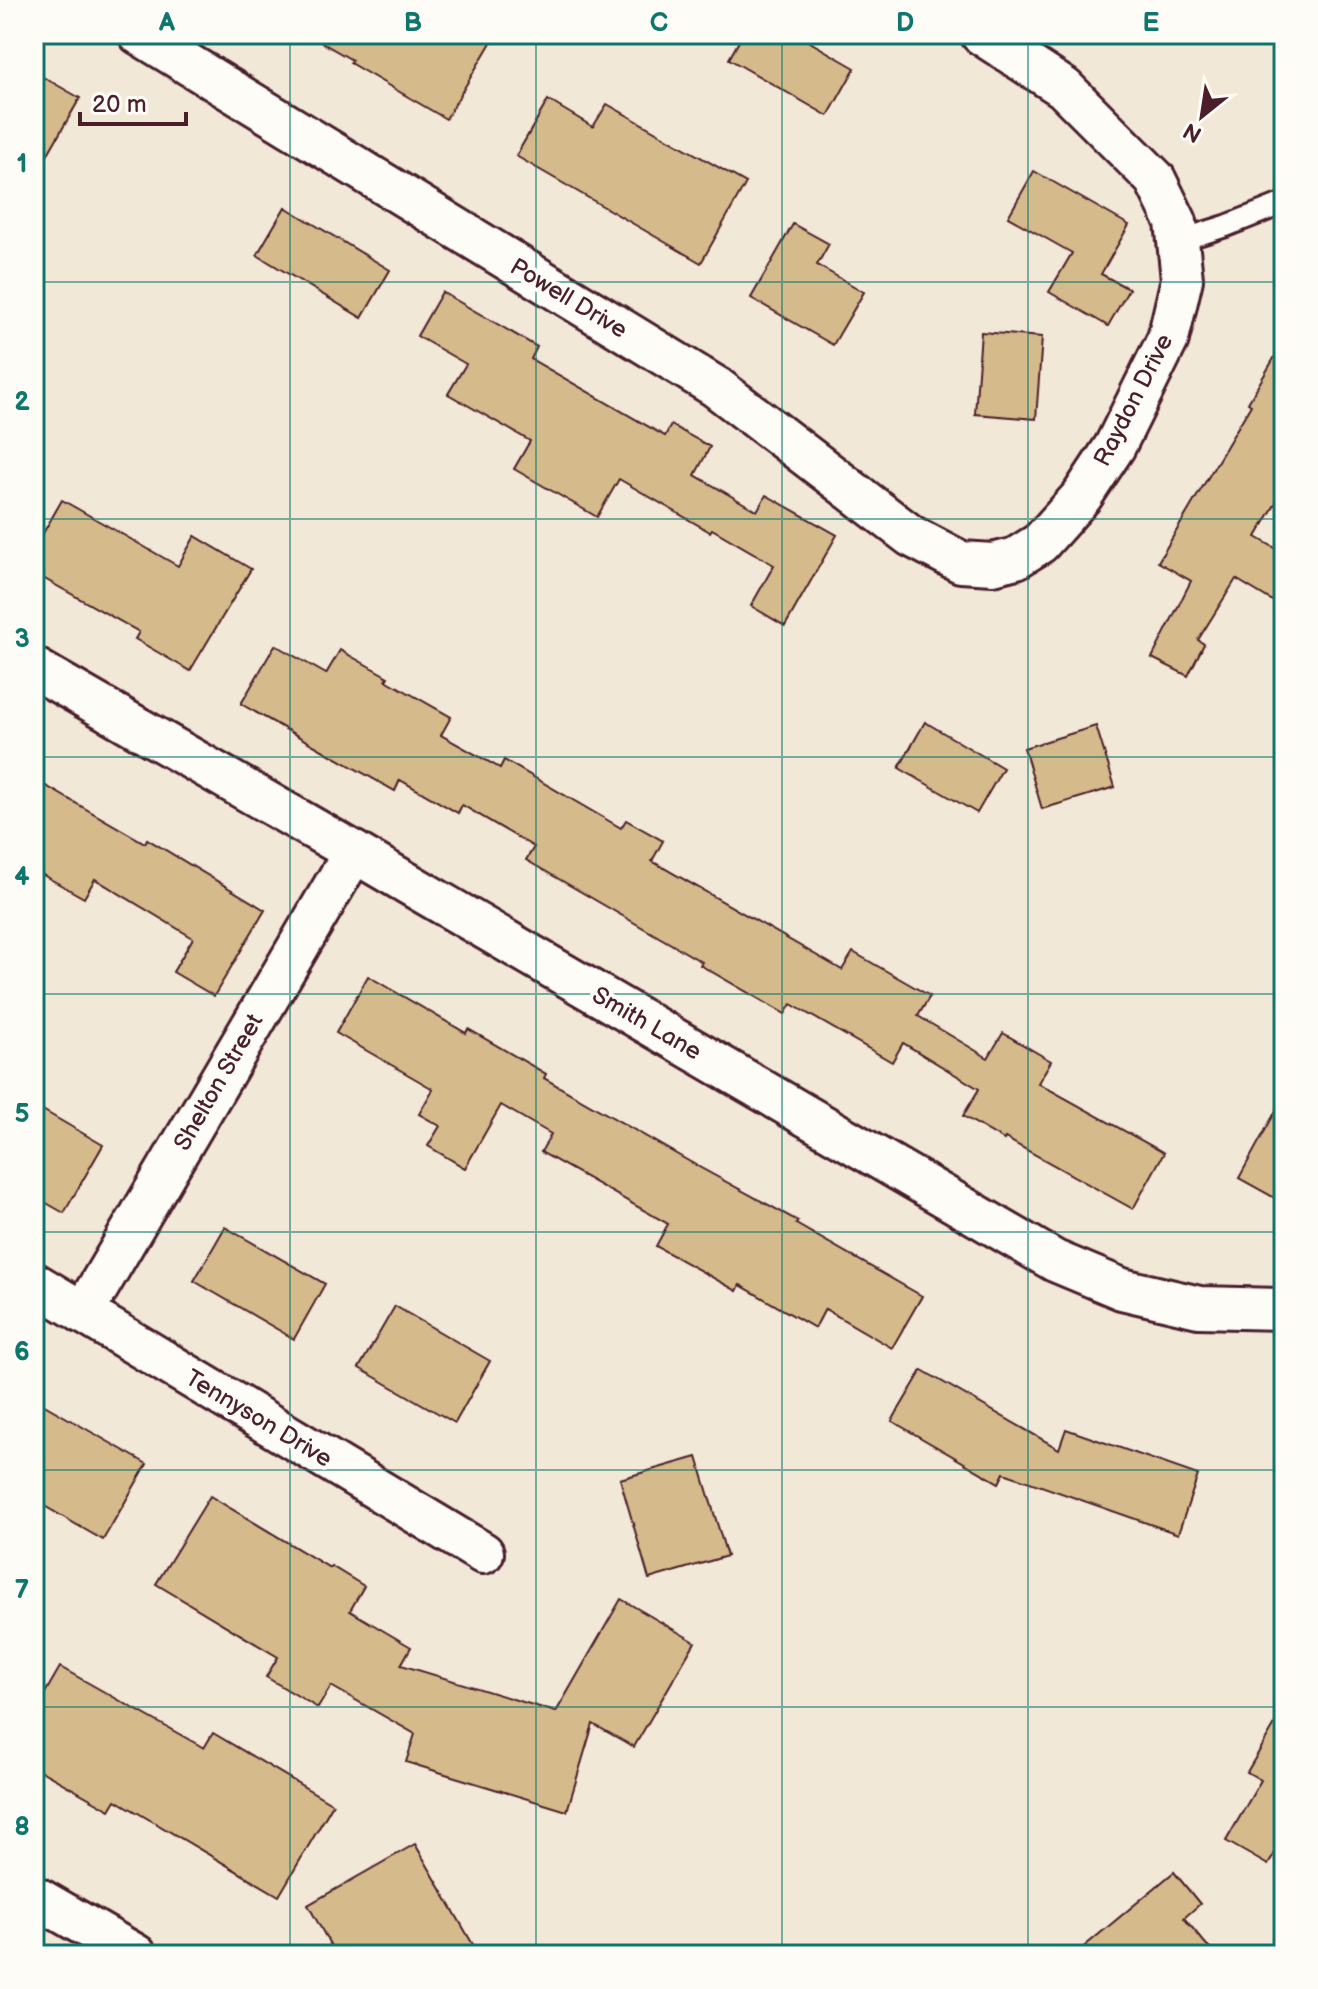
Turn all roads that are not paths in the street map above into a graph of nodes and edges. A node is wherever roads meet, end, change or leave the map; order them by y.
1 (139, 34) edge
2 (981, 34) edge
3 (1284, 203) edge
4 (1178, 241) junction
5 (993, 564) joint
6 (34, 668) edge
7 (354, 852) junction
8 (34, 1283) edge
9 (1284, 1309) edge
10 (83, 1313) junction
11 (483, 1553) dead end
12 (34, 1896) edge
13 (136, 1955) edge

1 - 5 street, Powell Drive
2 - 4 street, Raydon Drive
3 - 4 lane
4 - 5 street, Raydon Drive
6 - 7 street, Smith Lane
7 - 9 street, Smith Lane
7 - 10 street, Shelton Street
8 - 10 street, Tennyson Drive
10 - 11 street, Tennyson Drive
12 - 13 street

